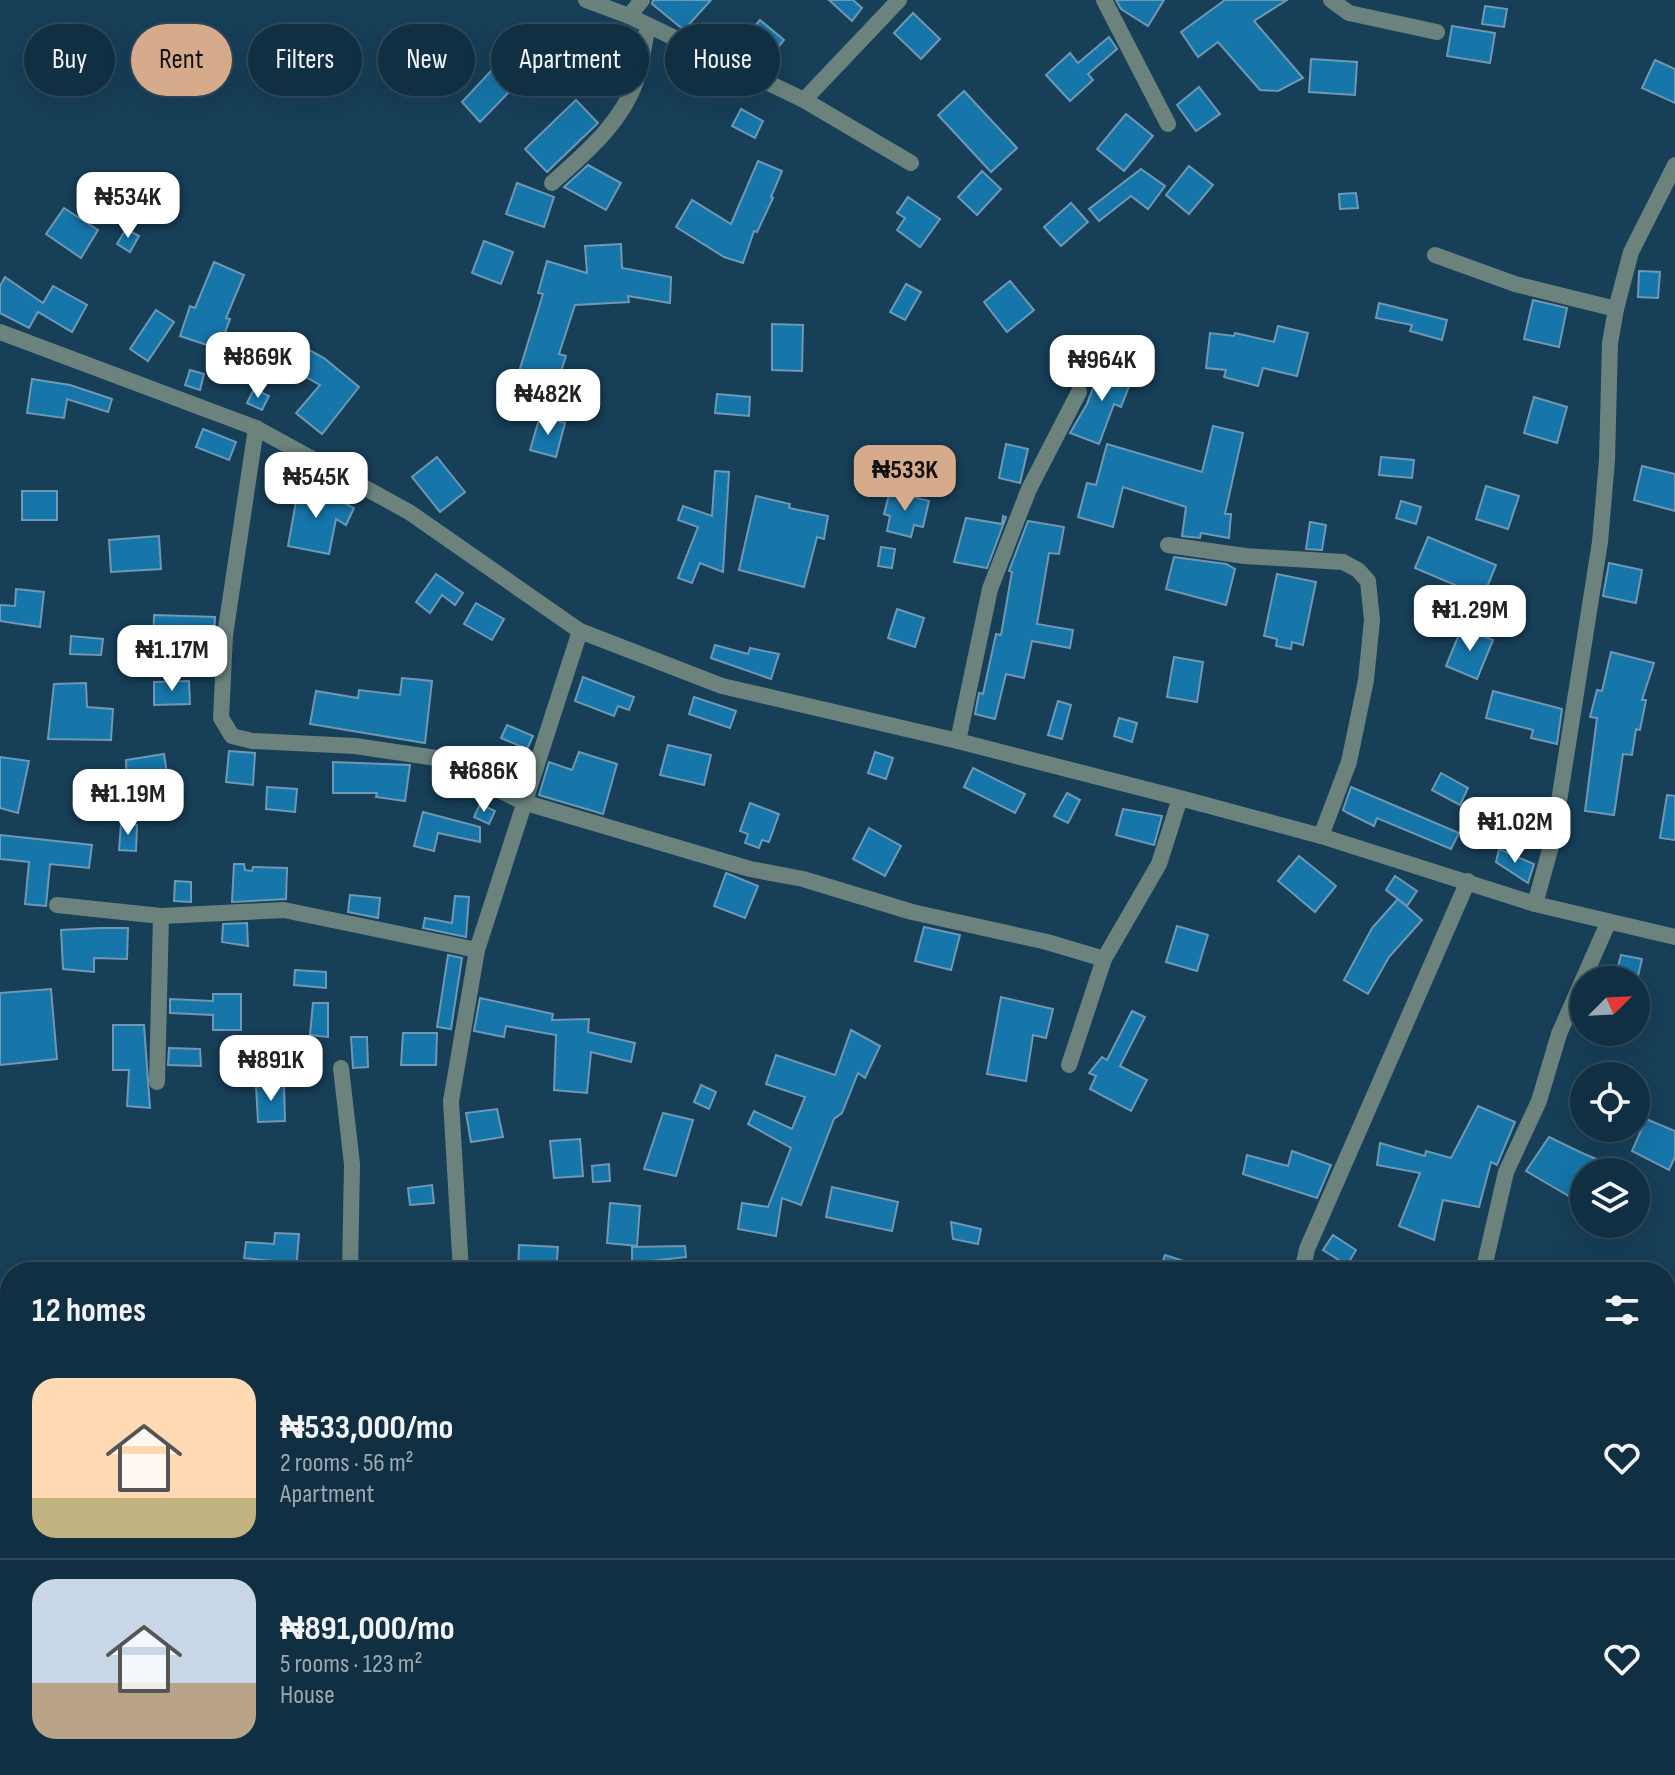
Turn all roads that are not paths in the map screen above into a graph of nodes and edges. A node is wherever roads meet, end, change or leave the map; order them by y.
1 (586, 0) edge
2 (642, 0) edge
3 (899, 0) edge
4 (1104, 0) edge
5 (1331, 0) edge
6 (629, 16) junction
7 (646, 24) edge
8 (649, 25) edge
9 (1437, 32) dead end
10 (629, 96) edge
11 (804, 100) junction
12 (1168, 124) dead end
13 (911, 163) dead end
14 (1675, 165) edge
15 (552, 183) dead end
16 (1435, 255) dead end
17 (1616, 309) junction
18 (0, 332) edge
19 (1079, 392) dead end
20 (256, 428) junction
21 (1168, 545) dead end
22 (580, 631) junction
23 (958, 741) junction
24 (1180, 798) junction
25 (523, 802) junction
26 (1321, 836) junction
27 (1468, 881) junction
28 (1535, 904) junction
29 (57, 905) dead end
30 (161, 916) junction
31 (1608, 923) junction
32 (1675, 937) edge
33 (477, 950) junction
34 (1104, 959) junction
35 (1069, 1065) dead end
36 (341, 1068) dead end
37 (157, 1082) dead end
38 (350, 1262) edge
39 (460, 1262) edge
40 (1304, 1262) edge
41 (1485, 1262) edge

1 - 6 street
2 - 6 street
3 - 11 street
4 - 12 street
5 - 9 street
6 - 7 street
8 - 11 street
10 - 15 street
11 - 13 street
14 - 17 street
16 - 17 street
17 - 28 street
18 - 20 street
19 - 23 street
20 - 22 street
20 - 25 street
21 - 26 street
22 - 23 street
22 - 25 street
23 - 24 street
24 - 26 street
24 - 34 street
25 - 33 street
25 - 34 street
26 - 27 street
27 - 28 street
27 - 40 street
28 - 31 street
29 - 30 street
30 - 33 street
30 - 37 street
31 - 32 street
31 - 41 street
33 - 39 street
34 - 35 street
36 - 38 street

